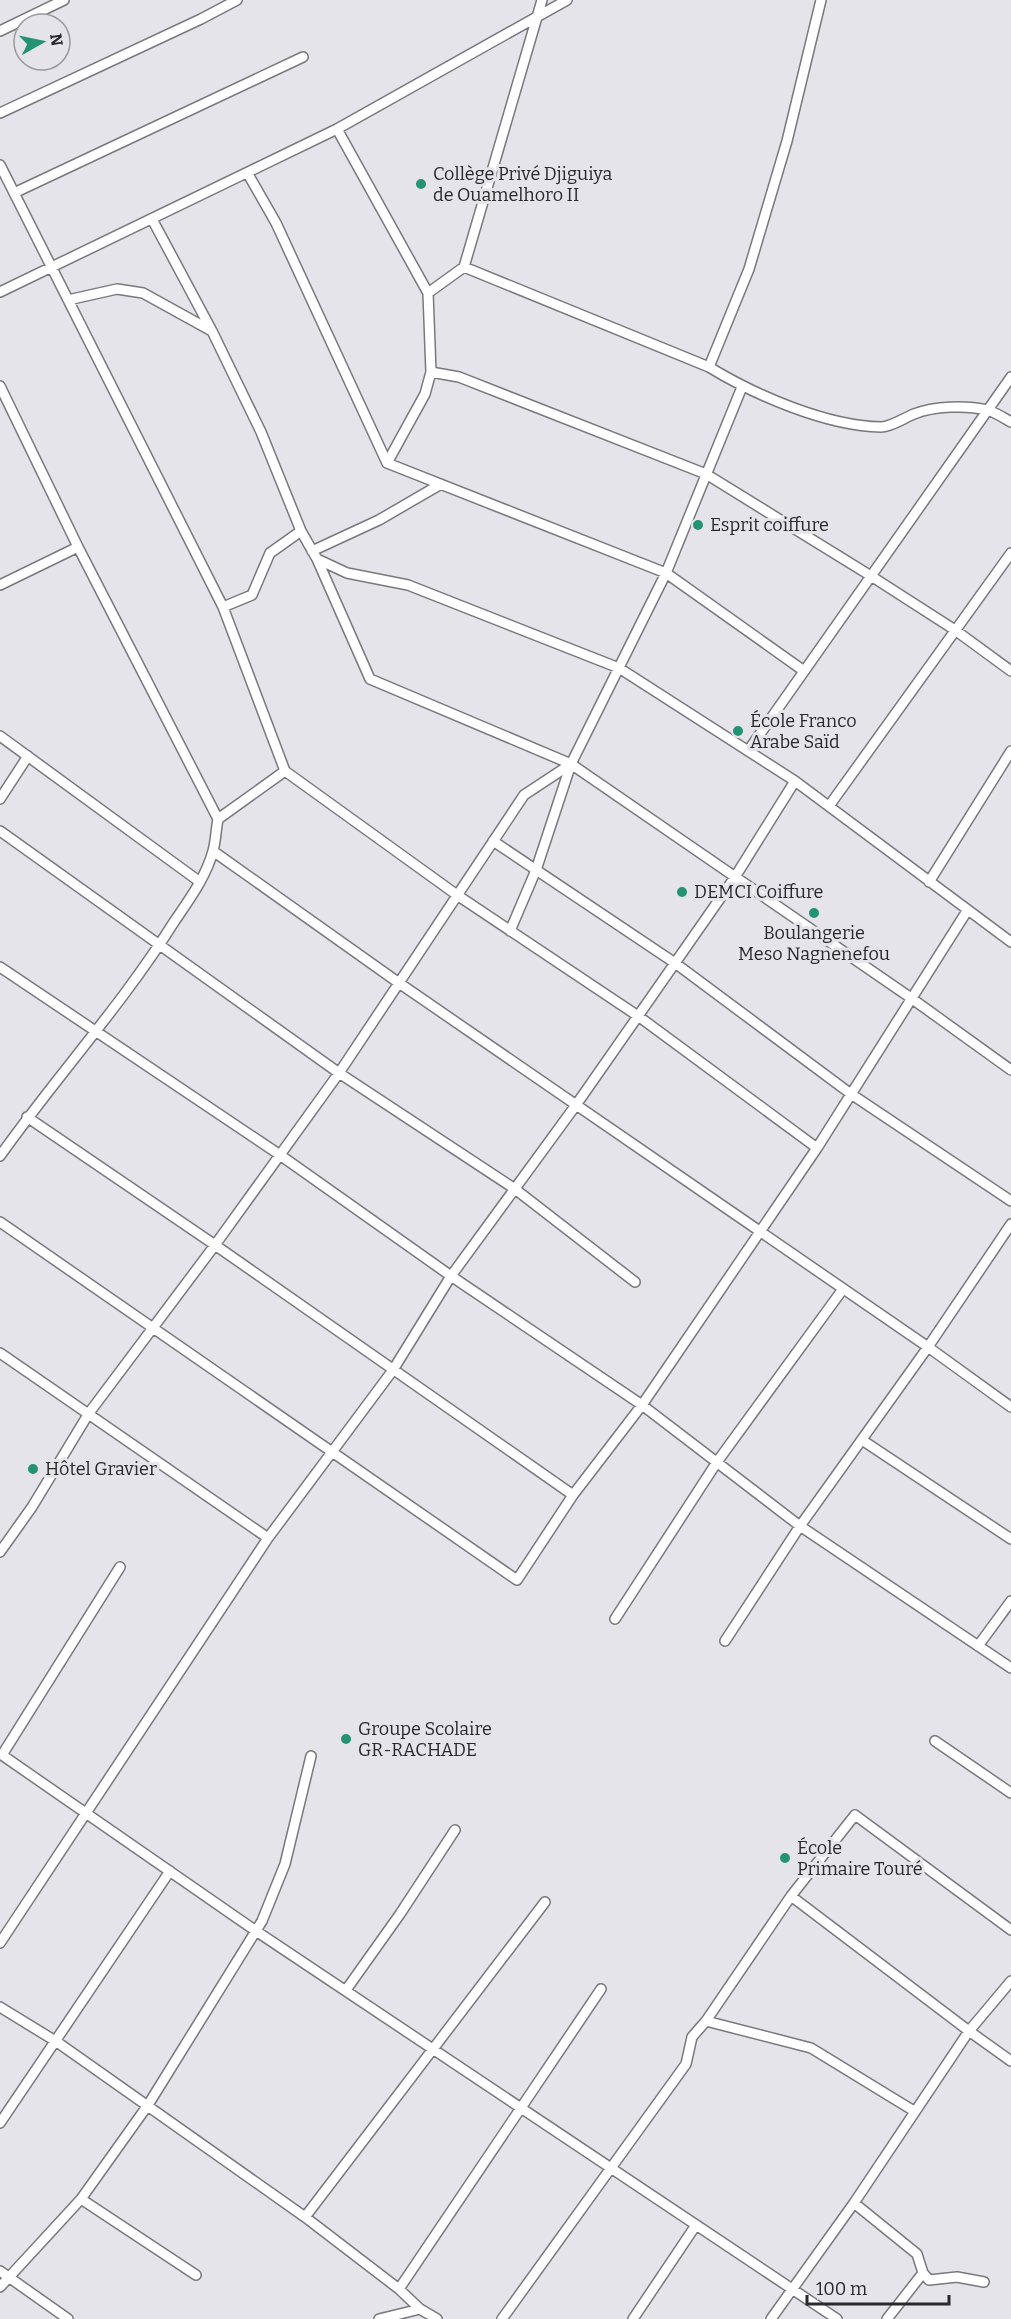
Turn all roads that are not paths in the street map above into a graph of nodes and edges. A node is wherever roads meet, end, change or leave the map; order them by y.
1 (64, 0) edge
2 (237, 0) edge
3 (542, 0) edge
4 (567, 0) edge
5 (821, 0) edge
6 (536, 17) junction
7 (0, 30) edge
8 (303, 57) dead end
9 (0, 113) edge
10 (337, 129) junction
11 (0, 165) edge
12 (248, 174) junction
13 (14, 193) junction
14 (152, 219) junction
15 (51, 266) junction
16 (464, 267) junction
17 (0, 292) edge
18 (428, 293) junction
19 (68, 300) junction
20 (212, 331) junction
21 (709, 367) junction
22 (431, 372) junction
23 (1011, 377) edge
24 (0, 386) edge
25 (742, 387) junction
26 (988, 410) junction
27 (1011, 422) edge
28 (387, 462) junction
29 (706, 474) junction
30 (441, 484) junction
31 (300, 531) junction
32 (78, 547) junction
33 (1011, 553) edge
34 (314, 555) junction
35 (666, 573) junction
36 (872, 576) junction
37 (0, 585) edge
38 (224, 607) junction
39 (956, 630) junction
40 (619, 668) junction
41 (804, 671) junction
42 (1011, 671) edge
43 (0, 736) edge
44 (748, 751) junction
45 (1011, 751) edge
46 (28, 756) junction
47 (571, 764) junction
48 (285, 771) junction
49 (795, 781) junction
50 (0, 798) edge
51 (829, 806) junction
52 (218, 819) junction
53 (0, 831) edge
54 (493, 841) junction
55 (213, 851) junction
56 (536, 870) junction
57 (735, 877) junction
58 (200, 882) junction
59 (928, 882) junction
60 (458, 895) junction
61 (967, 911) junction
62 (510, 931) junction
63 (1011, 942) edge
64 (160, 945) junction
65 (675, 963) junction
66 (0, 967) edge
67 (399, 983) junction
68 (911, 998) junction
69 (638, 1016) junction
70 (97, 1031) junction
71 (1011, 1070) edge
72 (339, 1073) junction
73 (851, 1094) junction
74 (576, 1105) junction
75 (27, 1117) junction
76 (817, 1148) junction
77 (280, 1155) junction
78 (0, 1156) edge
79 (515, 1189) junction
80 (1011, 1201) edge
81 (0, 1222) edge
82 (1011, 1224) edge
83 (760, 1232) junction
84 (215, 1245) junction
85 (451, 1276) junction
86 (635, 1282) dead end
87 (843, 1289) junction
88 (153, 1328) junction
89 (928, 1347) junction
90 (0, 1353) edge
91 (393, 1370) junction
92 (642, 1405) junction
93 (1011, 1407) edge
94 (89, 1413) junction
95 (862, 1440) junction
96 (332, 1452) junction
97 (717, 1462) junction
98 (573, 1495) junction
99 (800, 1526) junction
100 (268, 1538) junction
101 (1011, 1539) edge
102 (0, 1552) edge
103 (120, 1567) dead end
104 (1011, 1601) edge
105 (615, 1619) dead end
106 (725, 1641) dead end
107 (978, 1646) junction
108 (1011, 1668) edge
109 (935, 1741) dead end
110 (311, 1756) dead end
111 (1011, 1793) edge
112 (87, 1812) junction
113 (455, 1830) dead end
114 (170, 1871) junction
115 (791, 1896) junction
116 (545, 1902) dead end
117 (1011, 1930) edge
118 (256, 1931) junction
119 (0, 1943) edge
120 (1011, 1981) edge
121 (601, 1989) dead end
122 (346, 1990) junction
123 (0, 2007) edge
124 (706, 2021) junction
125 (969, 2031) junction
126 (57, 2042) junction
127 (433, 2048) junction
128 (1011, 2061) edge
129 (148, 2105) junction
130 (522, 2108) junction
131 (914, 2111) junction
132 (0, 2124) edge
133 (609, 2168) junction
134 (81, 2199) junction
135 (854, 2203) junction
136 (305, 2217) junction
137 (696, 2225) junction
138 (0, 2271) edge
139 (923, 2273) junction
140 (196, 2275) dead end
141 (9, 2278) junction
142 (984, 2282) dead end
143 (0, 2287) edge
144 (792, 2288) junction
145 (399, 2289) junction
146 (420, 2309) junction
147 (68, 2319) edge
148 (379, 2319) edge
149 (437, 2319) edge
150 (502, 2319) edge
151 (633, 2319) edge
152 (771, 2319) edge
153 (837, 2319) edge
154 (887, 2319) edge

1 - 7 street
2 - 9 street
3 - 6 street
4 - 6 street
5 - 21 street
6 - 10 street
6 - 16 street
8 - 13 street
10 - 12 street
10 - 18 street
11 - 13 street
12 - 14 street
12 - 28 street
13 - 15 street
14 - 15 street
14 - 20 street
15 - 17 street
15 - 19 street
16 - 18 street
16 - 21 street
18 - 22 street
19 - 20 street
19 - 38 street
20 - 31 street
21 - 25 street
22 - 28 street
22 - 29 street
23 - 26 street
24 - 32 street
25 - 26 street
25 - 29 street
26 - 27 street
26 - 36 street
28 - 30 street
29 - 35 street
29 - 36 street
30 - 34 street
30 - 35 street
31 - 34 street
31 - 38 street
32 - 37 street
32 - 52 street
33 - 39 street
34 - 40 street
34 - 47 street
35 - 40 street
35 - 41 street
36 - 39 street
36 - 41 street
38 - 48 street
39 - 42 street
39 - 51 street
40 - 44 street
40 - 47 street
41 - 44 street
43 - 46 street
44 - 49 street
45 - 59 street
46 - 50 street
46 - 58 street
47 - 54 street
47 - 56 street
47 - 57 street
48 - 52 street
48 - 60 street
49 - 51 street
49 - 57 street
51 - 59 street
52 - 55 street
53 - 64 street
54 - 56 street
54 - 60 street
55 - 58 street
55 - 67 street
56 - 62 street
56 - 65 street
57 - 65 street
57 - 68 street
58 - 64 street
59 - 61 street
60 - 62 street
60 - 67 street
61 - 63 street
61 - 68 street
62 - 69 street
64 - 70 street
64 - 72 street
65 - 69 street
65 - 73 street
66 - 70 street
67 - 72 street
67 - 74 street
68 - 71 street
68 - 73 street
69 - 74 street
69 - 76 street
70 - 75 street
70 - 77 street
72 - 77 street
72 - 79 street
73 - 76 street
73 - 80 street
74 - 79 street
74 - 83 street
75 - 78 street
75 - 84 street
76 - 83 street
77 - 84 street
77 - 85 street
79 - 85 street
79 - 86 street
81 - 88 street
82 - 89 street
83 - 87 street
83 - 92 street
84 - 88 street
84 - 91 street
85 - 91 street
85 - 92 street
87 - 89 street
87 - 97 street
88 - 94 street
88 - 96 street
89 - 93 street
89 - 95 street
90 - 94 street
91 - 96 street
91 - 98 street
92 - 97 street
92 - 98 street
94 - 100 street
94 - 102 street
95 - 99 street
95 - 101 street
96 - 98 street
96 - 100 street
97 - 99 street
97 - 105 street
99 - 106 street
99 - 107 street
100 - 112 street
103 - 112 street
104 - 107 street
107 - 108 street
109 - 111 street
110 - 118 street
112 - 114 street
112 - 119 street
113 - 122 street
114 - 118 street
114 - 126 street
115 - 117 street
115 - 124 street
115 - 125 street
116 - 127 street
118 - 122 street
118 - 129 street
120 - 125 street
121 - 130 street
122 - 127 street
123 - 126 street
124 - 131 street
124 - 133 street
125 - 128 street
125 - 131 street
126 - 129 street
126 - 132 street
127 - 130 street
127 - 136 street
129 - 134 street
129 - 136 street
130 - 133 street
130 - 145 street
131 - 135 street
133 - 137 street
133 - 150 street
134 - 140 street
134 - 141 street
135 - 139 street
135 - 144 street
136 - 145 street
137 - 144 street
137 - 151 street
138 - 141 street
139 - 142 street
139 - 154 street
141 - 143 street
141 - 147 street
144 - 152 street
144 - 153 street
145 - 146 street
146 - 148 street
146 - 149 street

